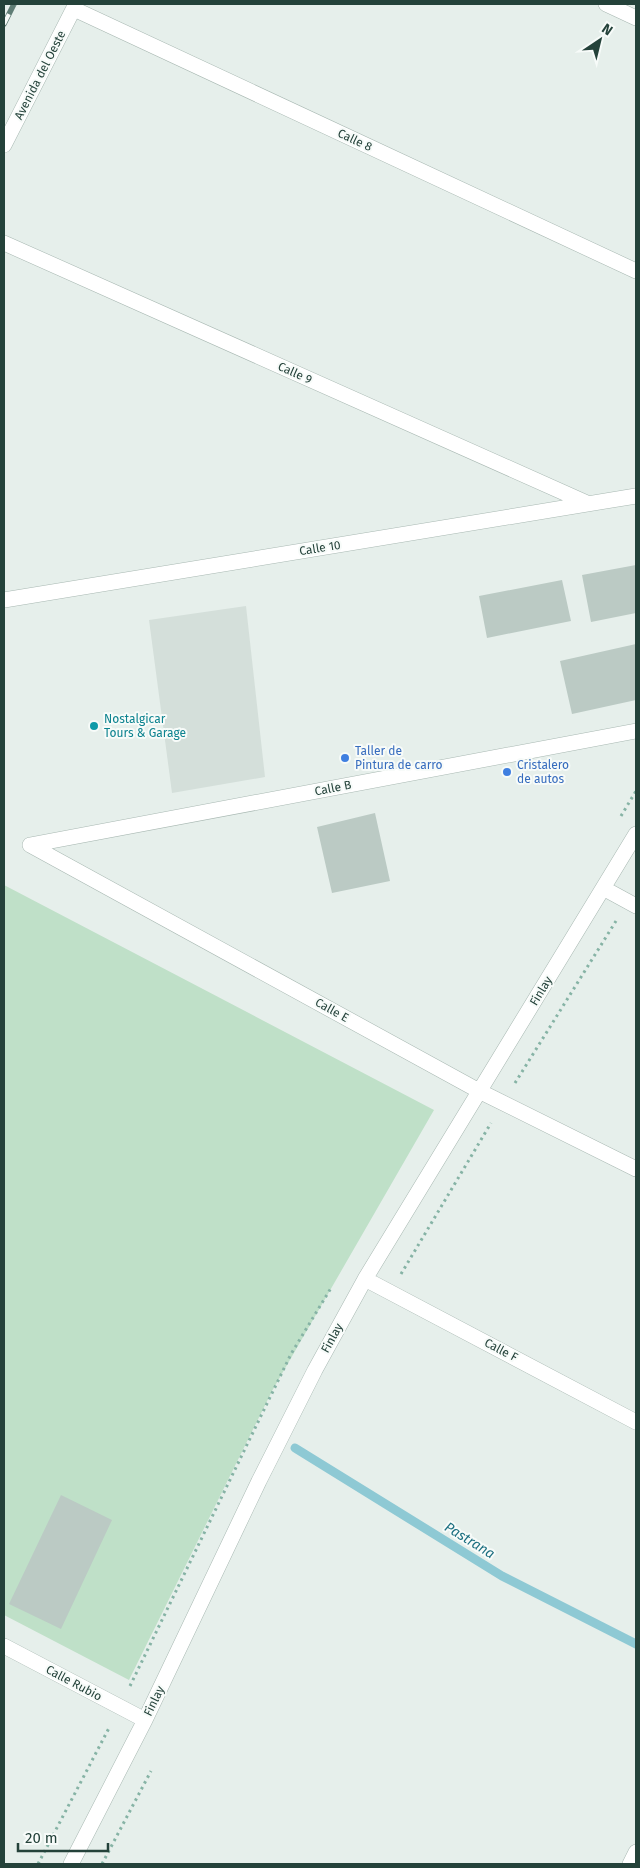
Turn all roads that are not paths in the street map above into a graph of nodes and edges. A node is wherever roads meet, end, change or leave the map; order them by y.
1 (606, 4) edge
2 (75, 6) edge
3 (636, 18) edge
4 (4, 145) edge
5 (4, 243) edge
6 (636, 271) edge
7 (636, 496) edge
8 (587, 503) junction
9 (4, 600) edge
10 (636, 731) edge
11 (636, 834) edge
12 (30, 845) joint
13 (603, 888) junction
14 (636, 906) edge
15 (481, 1092) junction
16 (636, 1169) edge
17 (365, 1279) junction
18 (636, 1422) edge
19 (4, 1646) edge
20 (145, 1720) junction
21 (636, 1852) edge
22 (71, 1864) edge
23 (630, 1864) edge

1 - 3 street
2 - 4 street, Avenida del Oeste
2 - 6 street, Calle 8
5 - 8 street, Calle 9
7 - 8 street, Calle 10
8 - 9 street, Calle 10
10 - 12 street, Calle B
11 - 13 street, Finlay
12 - 15 street, Calle E
13 - 14 street
13 - 15 street, Finlay
15 - 16 street, Calle E
15 - 17 street, Finlay
17 - 18 street, Calle F
17 - 20 street, Finlay
19 - 20 street, Calle Rubio
20 - 22 street, Finlay
21 - 23 street

